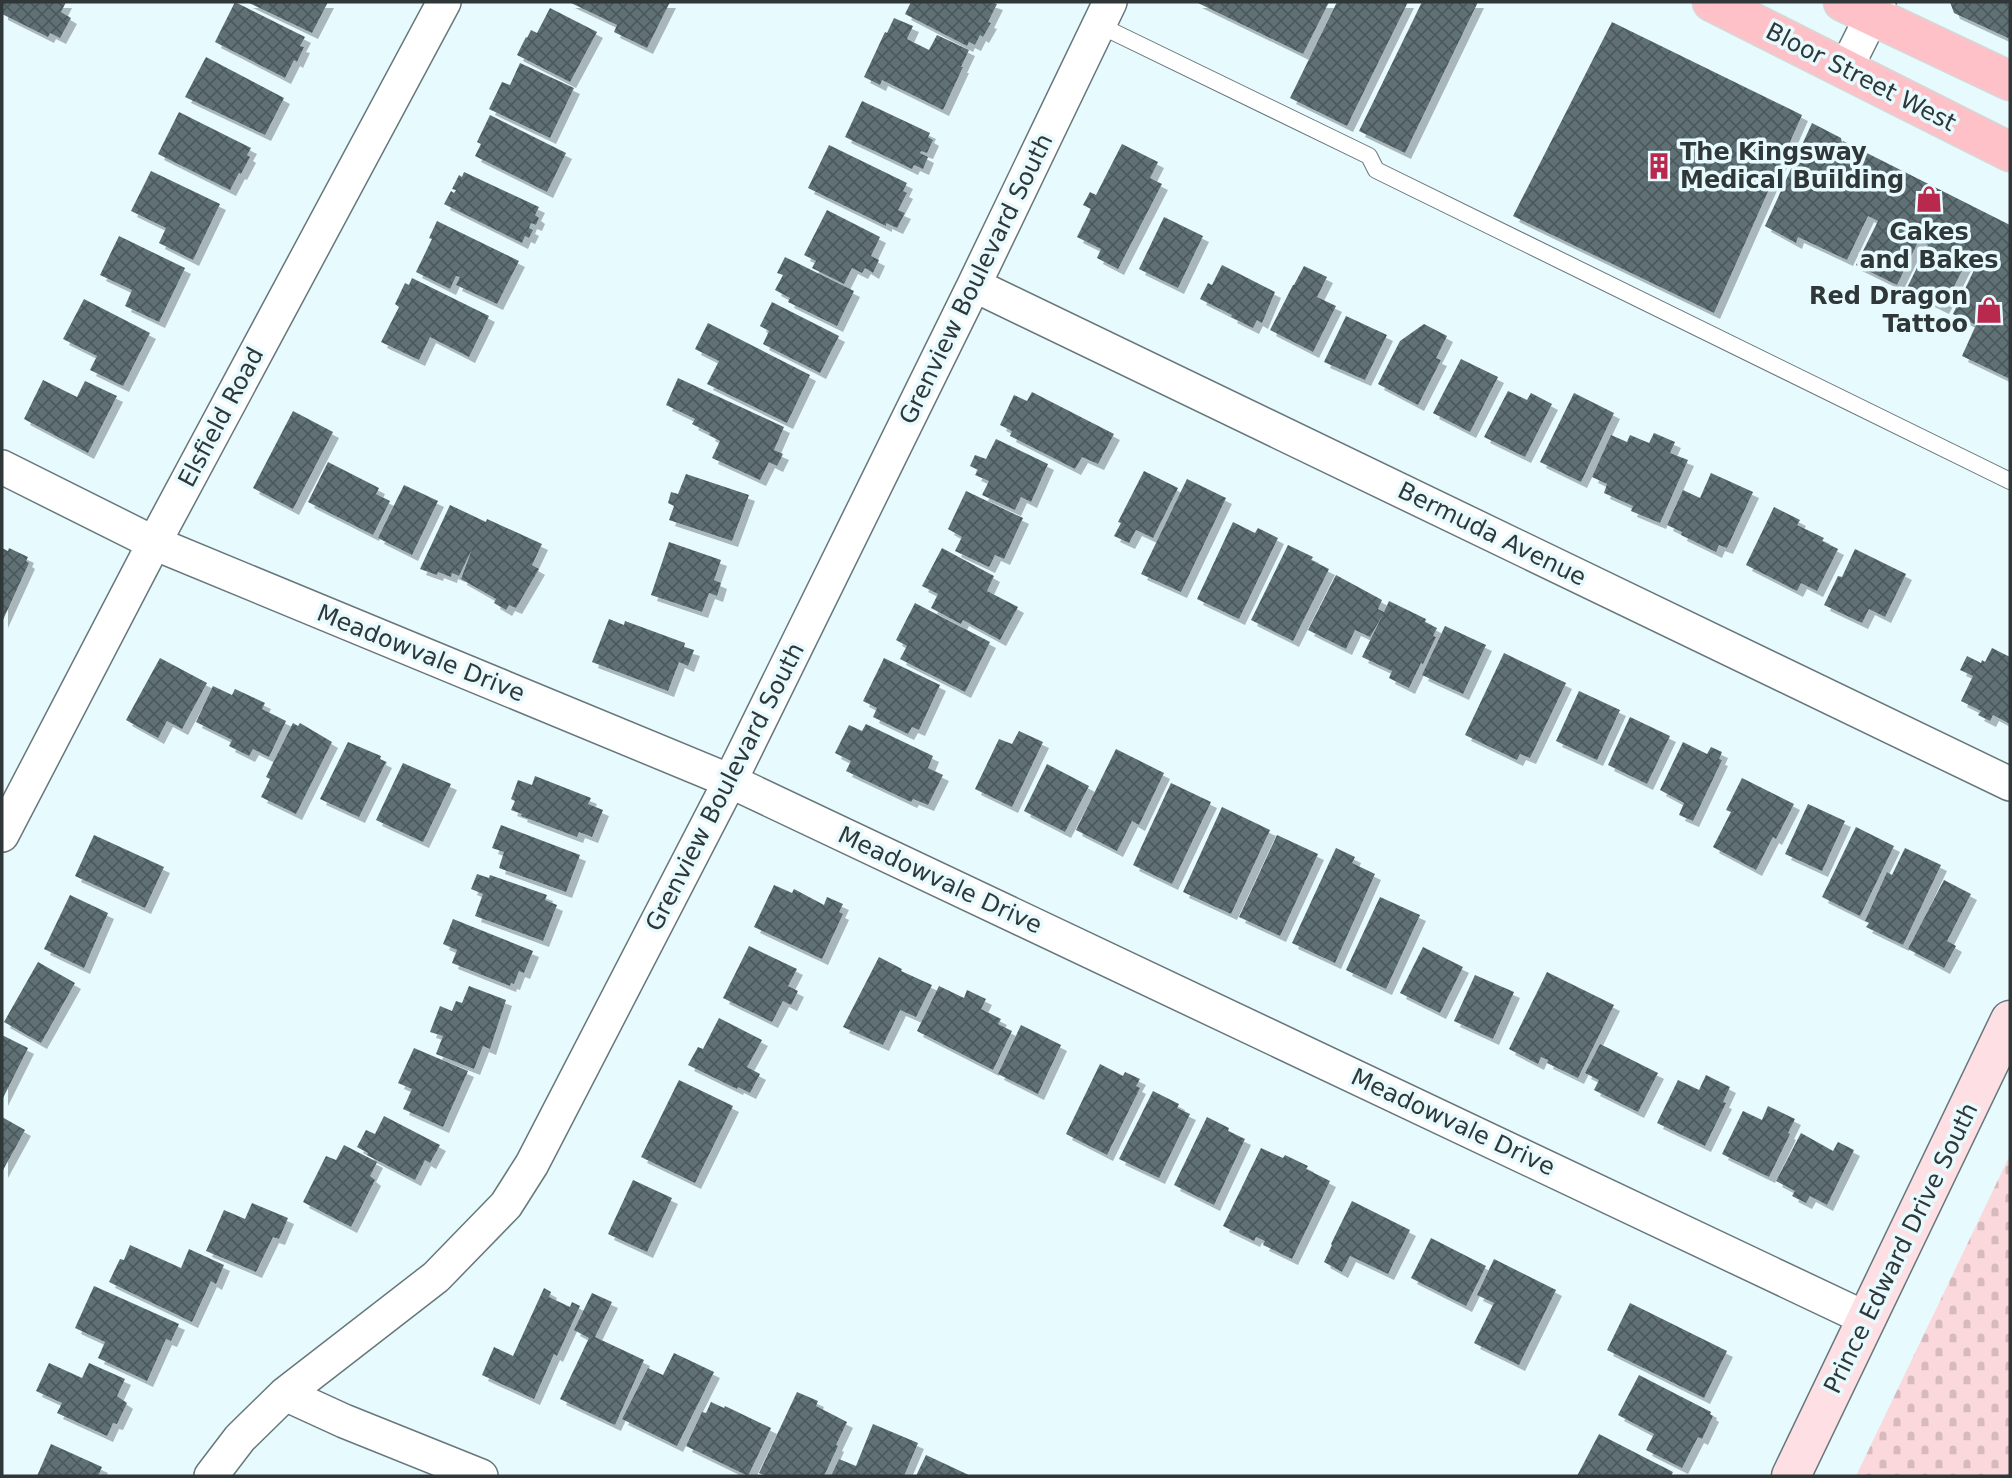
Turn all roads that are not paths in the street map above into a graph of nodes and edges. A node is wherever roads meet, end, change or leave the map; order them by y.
1 (444, 2) edge
2 (1712, 2) edge
3 (1865, 6) edge
4 (1105, 13) edge
5 (1846, 68) junction
6 (2010, 81) edge
7 (2010, 152) edge
8 (974, 285) junction
9 (2, 467) edge
10 (2010, 481) edge
11 (154, 543) junction
12 (730, 781) junction
13 (2010, 783) edge
14 (2, 835) edge
15 (2010, 1020) edge
16 (1867, 1319) junction
17 (285, 1394) junction
18 (211, 1476) edge
19 (481, 1476) edge
20 (1791, 1476) edge

1 - 11 street, Elsfield Road
2 - 5 main road, Bloor Street West
3 - 5 street
3 - 6 main road
4 - 8 street, Grenview Boulevard South
4 - 10 lane
5 - 7 main road, Bloor Street West
8 - 12 street, Grenview Boulevard South
8 - 13 street, Bermuda Avenue
9 - 11 street, Meadowvale Drive
11 - 12 street, Meadowvale Drive
11 - 14 street, Elsfield Road
12 - 16 street, Meadowvale Drive
12 - 17 street, Grenview Boulevard South
15 - 16 street, Prince Edward Drive South
16 - 20 street, Prince Edward Drive South
17 - 18 street, Grenview Boulevard South
17 - 19 street

